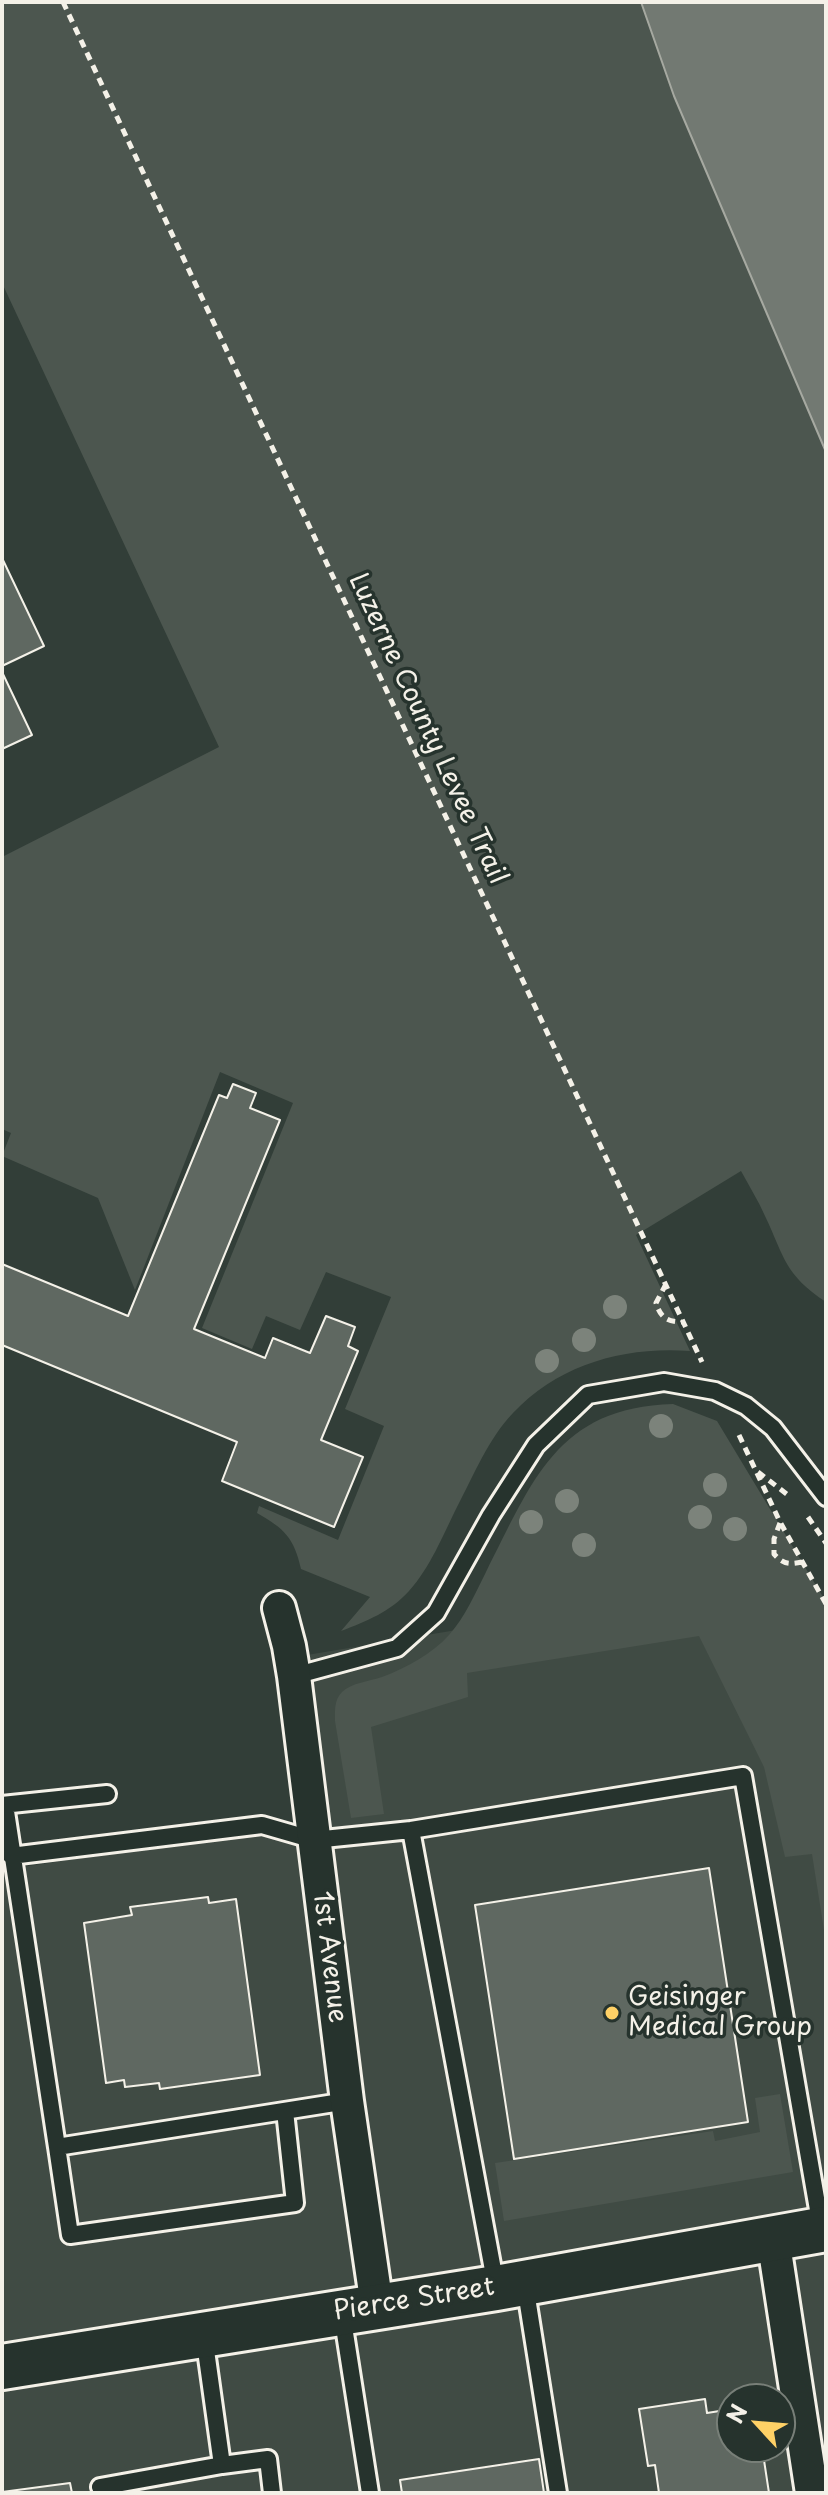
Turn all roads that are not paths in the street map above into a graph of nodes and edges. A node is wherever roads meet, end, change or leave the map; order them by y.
1 (826, 1497) edge
2 (279, 1608) dead end
3 (294, 1676) junction
4 (107, 1794) dead end
5 (3, 1805) edge
6 (411, 1830) junction
7 (314, 1840) junction
8 (11, 1856) junction
9 (347, 2101) junction
10 (285, 2111) junction
11 (57, 2147) junction
12 (824, 2229) edge
13 (773, 2238) junction
14 (510, 2285) junction
15 (359, 2309) junction
16 (204, 2334) junction
17 (2, 2367) edge
18 (222, 2465) junction
19 (100, 2487) dead end
20 (272, 2493) edge
21 (370, 2493) edge
22 (558, 2493) edge
23 (812, 2493) edge

1 - 3 lane
2 - 3 street, 1st Avenue
3 - 7 street, 1st Avenue
4 - 5 lane
5 - 8 lane
6 - 7 lane
6 - 12 lane
6 - 14 lane
7 - 8 lane
7 - 9 street, 1st Avenue
8 - 11 lane
9 - 10 lane
9 - 15 street, 1st Avenue
10 - 11 lane
10 - 11 lane
12 - 13 main road, Pierce Street
13 - 14 main road, Pierce Street
13 - 23 street
14 - 15 main road, Pierce Street
14 - 22 lane
15 - 16 main road, Pierce Street
15 - 21 lane
16 - 17 main road, Pierce Street
16 - 18 lane
18 - 19 lane
18 - 20 lane

